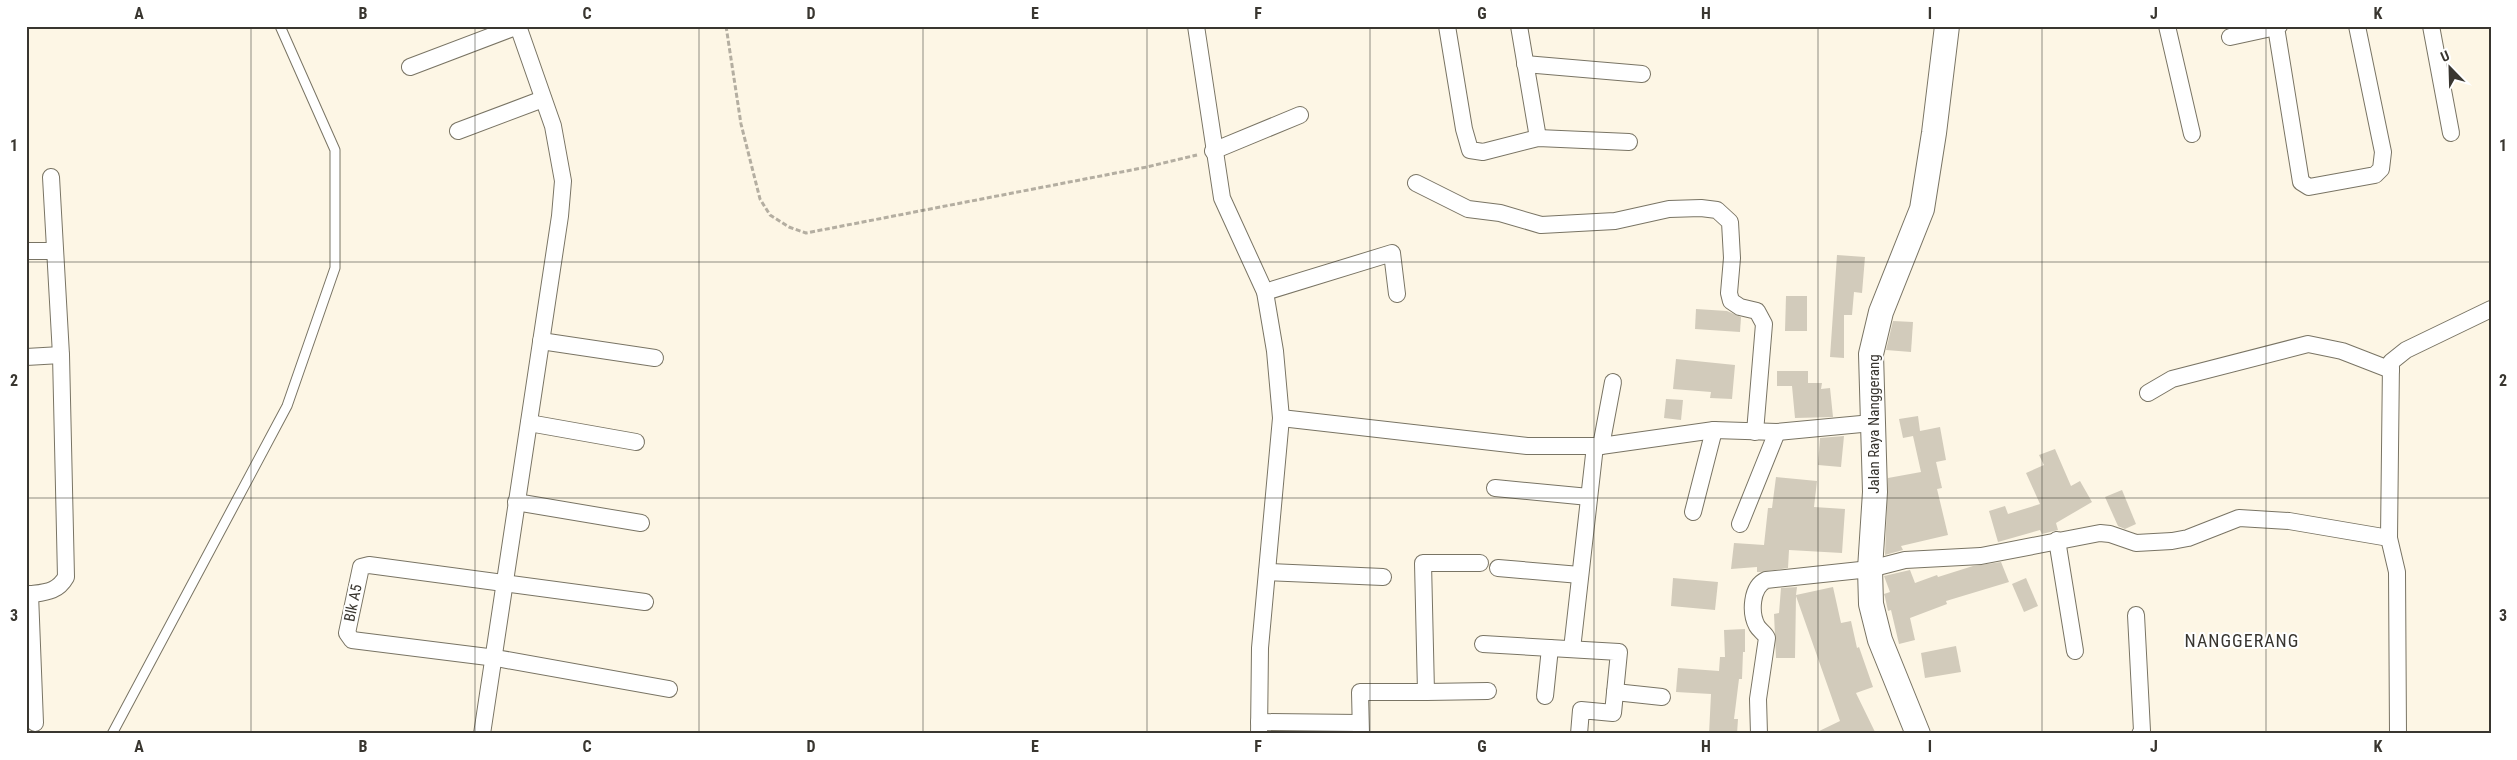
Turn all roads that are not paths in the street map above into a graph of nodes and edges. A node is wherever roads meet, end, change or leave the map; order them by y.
1 (280, 26) edge
2 (518, 26) edge
3 (1196, 26) edge
4 (1447, 26) edge
5 (1519, 26) edge
6 (1947, 26) edge
7 (2167, 26) edge
8 (2357, 26) edge
9 (2431, 26) edge
10 (2278, 27) edge
11 (2230, 38) dead end
12 (1525, 64) junction
13 (410, 66) dead end
14 (1642, 74) dead end
15 (543, 99) junction
16 (1300, 115) dead end
17 (458, 130) dead end
18 (2451, 133) dead end
19 (2192, 134) dead end
20 (1538, 138) junction
21 (1629, 142) dead end
22 (1213, 150) junction
23 (50, 177) dead end
24 (1416, 183) dead end
25 (26, 251) edge
26 (55, 251) junction
27 (1265, 292) junction
28 (1397, 294) dead end
29 (2491, 309) edge
30 (541, 341) junction
31 (60, 355) junction
32 (26, 357) edge
33 (655, 358) dead end
34 (2391, 370) junction
35 (1613, 382) dead end
36 (2148, 393) dead end
37 (1281, 418) junction
38 (529, 423) junction
39 (1872, 423) junction
40 (1714, 430) junction
41 (1755, 432) junction
42 (1778, 432) junction
43 (636, 442) dead end
44 (1598, 446) junction
45 (1495, 488) dead end
46 (1589, 497) junction
47 (516, 502) junction
48 (1693, 512) dead end
49 (642, 523) dead end
50 (1740, 524) dead end
51 (2389, 538) junction
52 (2057, 540) junction
53 (1480, 563) dead end
54 (1498, 568) dead end
55 (1870, 569) junction
56 (1266, 572) junction
57 (1580, 575) junction
58 (1383, 577) dead end
59 (504, 582) junction
60 (28, 594) edge
61 (645, 602) dead end
62 (2136, 615) dead end
63 (1483, 644) dead end
64 (1550, 648) junction
65 (1572, 649) junction
66 (2075, 650) dead end
67 (494, 657) junction
68 (669, 689) dead end
69 (1488, 691) dead end
70 (1426, 692) junction
71 (1615, 692) junction
72 (1545, 696) dead end
73 (1662, 696) dead end
74 (35, 723) dead end
75 (1259, 728) edge
76 (1286, 728) edge
77 (1361, 728) edge
78 (112, 734) edge
79 (482, 734) edge
80 (1579, 734) edge
81 (1759, 734) edge
82 (1918, 734) edge
83 (2140, 734) edge
84 (2398, 734) edge

1 - 78 lane
2 - 13 street
2 - 15 street
3 - 22 street
4 - 20 street
5 - 12 street
6 - 39 street, Jalan Raya Nanggerang
7 - 19 street
8 - 10 street
9 - 18 street
10 - 11 street
12 - 14 street
12 - 20 street
15 - 17 street
15 - 30 street
16 - 22 street
20 - 21 street
22 - 27 street
23 - 26 street
24 - 41 street
25 - 26 street
26 - 31 street
27 - 28 street
27 - 37 street
29 - 34 street
30 - 33 street
30 - 38 street
31 - 32 street
31 - 60 street
34 - 36 street
34 - 51 street
35 - 44 street
37 - 44 street
37 - 56 street
38 - 43 street
38 - 47 street
39 - 42 street
39 - 55 street, Jalan Raya Nanggerang
40 - 41 street
40 - 44 street
40 - 48 street
41 - 42 street
42 - 50 street
44 - 46 street
45 - 46 street
46 - 57 street
47 - 49 street
47 - 59 street
51 - 52 street
51 - 84 street
52 - 55 street
52 - 66 street
53 - 70 street
54 - 57 street
55 - 81 street
55 - 82 street, Jalan Raya Nanggerang
56 - 58 street
56 - 75 street
57 - 65 street
59 - 61 street
59 - 67 street
59 - 67 street, Blk A5
60 - 74 street
62 - 83 street
63 - 64 street
64 - 65 street
64 - 72 street
65 - 71 street
67 - 68 street
67 - 79 street
69 - 70 street
70 - 77 street
71 - 73 street
71 - 80 street
75 - 76 street
76 - 77 street

